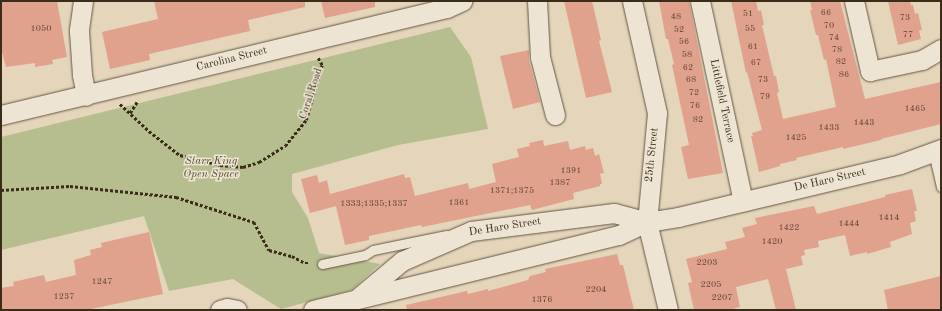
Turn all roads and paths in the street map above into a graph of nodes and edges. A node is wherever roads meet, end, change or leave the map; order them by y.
1 (83, 1) edge
2 (462, 1) edge
3 (537, 1) edge
4 (632, 1) edge
5 (700, 1) edge
6 (854, 1) edge
7 (941, 48) edge
8 (316, 56) dead end
9 (142, 95) dead end
10 (86, 96) junction
11 (116, 101) dead end
12 (130, 113) junction
13 (1, 115) edge
14 (555, 115) dead end
15 (937, 150) edge
16 (941, 187) edge
17 (1, 190) edge
18 (743, 202) junction
19 (647, 222) junction
20 (471, 232) junction
21 (322, 264) joint
22 (356, 299) junction
23 (220, 310) edge
24 (237, 310) edge
25 (314, 310) edge
26 (668, 310) edge

1 - 10 street
2 - 10 street, Carolina Street
3 - 14 street
4 - 19 street, 25th Street
5 - 18 street, Littlefield Terrace
6 - 7 street
8 - 12 path, Coral Road
9 - 12 path
10 - 13 street, Carolina Street
11 - 12 path, Coral Road
15 - 16 lane
15 - 18 street, De Haro Street
17 - 21 path
18 - 19 street, De Haro Street
19 - 20 street, De Haro Street
19 - 22 street, De Haro Street
19 - 26 street, 25th Street
20 - 21 lane
20 - 22 street, De Haro Street
22 - 25 street, De Haro Street
23 - 24 street

